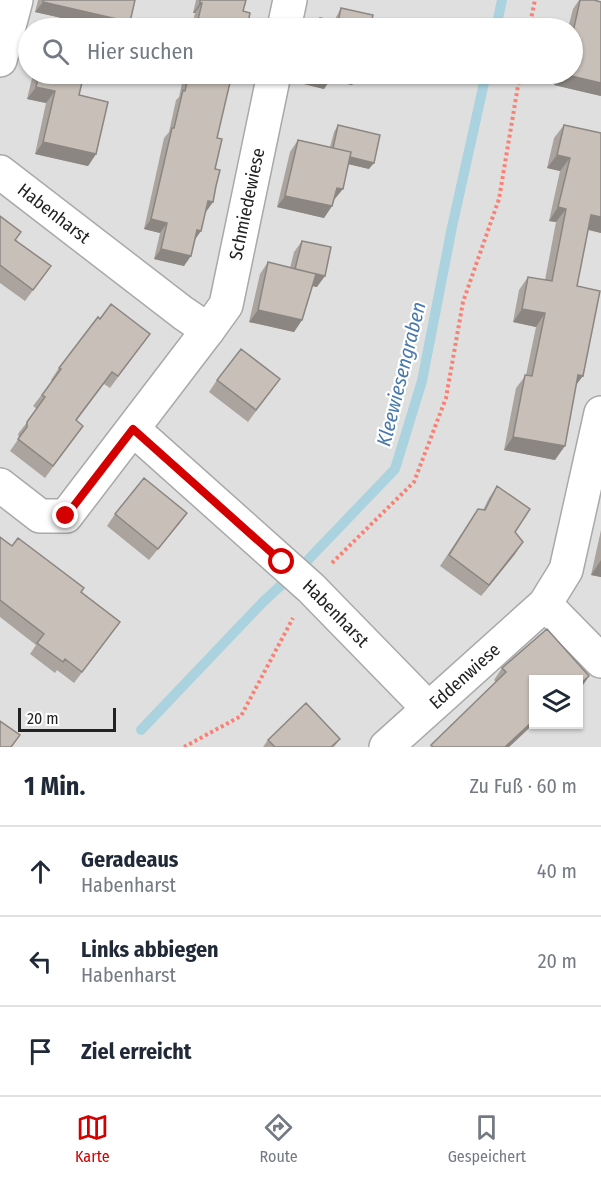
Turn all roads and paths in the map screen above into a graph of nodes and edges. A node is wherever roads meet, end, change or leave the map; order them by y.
1 (16, 0) edge
2 (290, 0) edge
3 (535, 0) edge
4 (286, 18) edge
5 (531, 18) edge
6 (0, 60) edge
7 (272, 84) edge
8 (518, 84) edge
9 (0, 171) edge
10 (208, 330) junction
11 (601, 413) edge
12 (133, 429) junction
13 (0, 485) edge
14 (311, 588) junction
15 (545, 604) junction
16 (601, 660) edge
17 (428, 708) junction
18 (184, 747) edge
19 (386, 747) edge

1 - 6 street
2 - 4 street
3 - 5 path
7 - 10 street, Schmiedewiese
8 - 14 path
9 - 10 street, Habenharst
10 - 12 street
11 - 15 street, Eddenwiese
12 - 13 street
12 - 14 street, Habenharst
14 - 17 street, Habenharst
14 - 18 path
15 - 16 street
15 - 17 street, Eddenwiese
17 - 19 street, Eddenwiese

